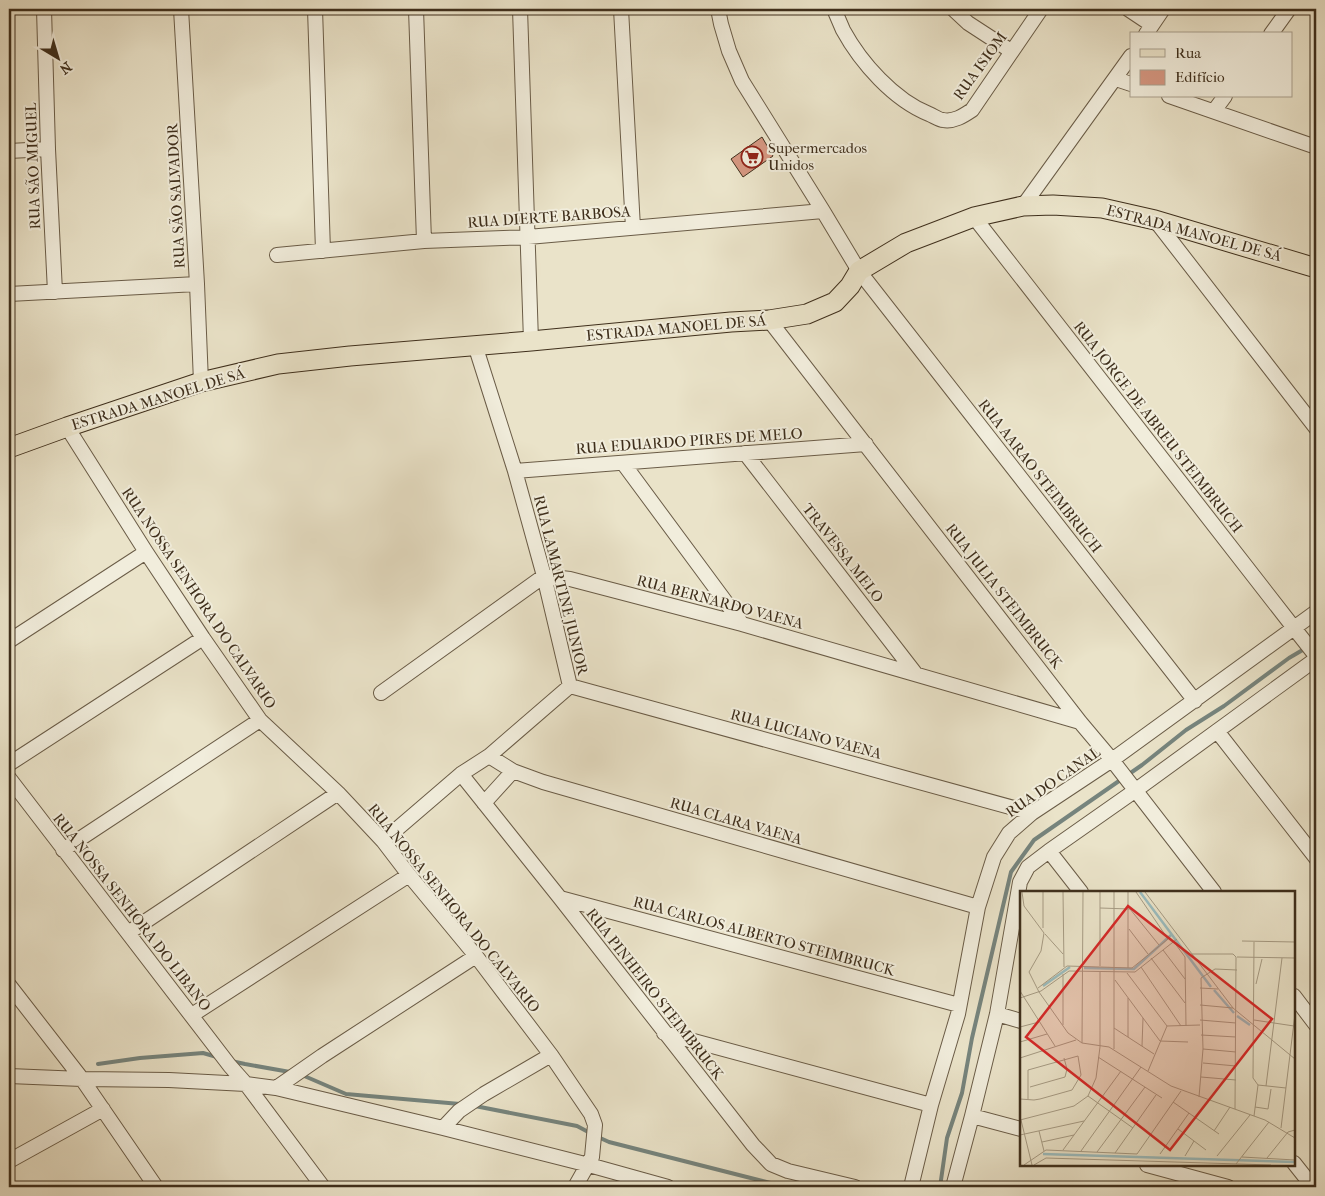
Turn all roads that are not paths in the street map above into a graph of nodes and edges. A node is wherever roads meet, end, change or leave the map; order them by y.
1 (44, 9) edge
2 (181, 9) edge
3 (315, 9) edge
4 (416, 9) edge
5 (520, 9) edge
6 (621, 9) edge
7 (718, 9) edge
8 (834, 9) edge
9 (953, 9) edge
10 (1041, 9) edge
11 (1128, 9) edge
12 (1163, 9) edge
13 (1289, 9) edge
14 (1149, 29) edge
15 (1272, 32) edge
16 (1011, 51) junction
17 (1130, 58) edge
18 (1116, 79) junction
19 (1130, 84) edge
20 (1175, 98) edge
21 (1224, 98) edge
22 (1214, 111) junction
23 (1316, 146) edge
24 (48, 149) junction
25 (9, 151) edge
26 (1024, 206) junction
27 (824, 211) junction
28 (974, 217) junction
29 (1155, 220) junction
30 (633, 228) junction
31 (528, 237) junction
32 (424, 241) junction
33 (323, 251) junction
34 (277, 255) dead end
35 (1316, 268) edge
36 (859, 271) junction
37 (197, 284) junction
38 (55, 292) junction
39 (9, 294) edge
40 (769, 320) junction
41 (531, 341) junction
42 (475, 346) junction
43 (201, 382) junction
44 (67, 427) junction
45 (1316, 428) edge
46 (866, 444) junction
47 (9, 448) edge
48 (745, 454) junction
49 (623, 463) junction
50 (515, 471) junction
51 (146, 552) junction
52 (544, 576) junction
53 (1316, 612) edge
54 (742, 624) junction
55 (1295, 630) junction
56 (203, 638) junction
57 (9, 641) edge
58 (1316, 656) edge
59 (915, 673) junction
60 (570, 686) junction
61 (381, 693) dead end
62 (1195, 701) junction
63 (260, 720) junction
64 (1080, 722) junction
65 (1217, 731) junction
66 (489, 756) junction
67 (1114, 763) junction
68 (9, 764) edge
69 (513, 771) junction
70 (461, 774) junction
71 (9, 778) edge
72 (1134, 788) junction
73 (338, 793) junction
74 (484, 803) junction
75 (1032, 813) junction
76 (384, 841) junction
77 (63, 850) junction
78 (1049, 851) junction
79 (1316, 858) edge
80 (409, 875) junction
81 (1080, 891) edge
82 (1213, 891) edge
83 (560, 898) junction
84 (978, 907) junction
85 (128, 933) junction
86 (476, 956) junction
87 (9, 984) edge
88 (1295, 997) edge
89 (959, 1005) junction
90 (996, 1014) junction
91 (192, 1015) junction
92 (1020, 1021) edge
93 (1316, 1025) edge
94 (664, 1033) junction
95 (551, 1055) junction
96 (79, 1075) junction
97 (9, 1076) edge
98 (246, 1084) junction
99 (276, 1088) junction
100 (931, 1106) junction
101 (103, 1109) junction
102 (972, 1116) junction
103 (443, 1128) junction
104 (1020, 1130) edge
105 (9, 1160) edge
106 (590, 1161) junction
107 (1295, 1164) edge
108 (1151, 1166) edge
109 (156, 1187) edge
110 (323, 1187) edge
111 (575, 1187) edge
112 (668, 1187) edge
113 (855, 1187) edge
114 (911, 1187) edge
115 (953, 1187) edge
116 (1228, 1187) edge
117 (1315, 1187) edge

1 - 24 street, RUA SÃO MIGUEL
2 - 37 street, RUA SÃO SALVADOR
3 - 33 street
4 - 32 street
5 - 31 street
6 - 30 street
7 - 27 street, RUA AARAO STEIMBRUCH
8 - 16 street, RUA ISIOM
9 - 16 street
10 - 16 street, RUA ISIOM
11 - 14 street
12 - 14 street
13 - 15 street
17 - 18 street
18 - 19 street
18 - 26 street
20 - 22 street
21 - 22 street
22 - 23 street
24 - 25 street
24 - 38 street, RUA SÃO MIGUEL
26 - 28 main road, ESTRADA MANOEL DE SÁ
26 - 29 main road, ESTRADA MANOEL DE SÁ
27 - 30 street, RUA DIERTE BARBOSA
27 - 36 street, RUA AARAO STEIMBRUCH
28 - 36 main road, ESTRADA MANOEL DE SÁ
28 - 55 street, RUA JORGE DE ABREU STEIMBRUCH
29 - 35 main road, ESTRADA MANOEL DE SÁ
29 - 45 street
30 - 31 street, RUA DIERTE BARBOSA
31 - 32 street, RUA DIERTE BARBOSA
31 - 41 street
32 - 33 street, RUA DIERTE BARBOSA
33 - 34 street, RUA DIERTE BARBOSA
36 - 40 main road, ESTRADA MANOEL DE SÁ
36 - 62 street, RUA AARAO STEIMBRUCH
37 - 38 street
37 - 43 street, RUA SÃO SALVADOR
38 - 39 street
40 - 41 main road, ESTRADA MANOEL DE SÁ
40 - 46 street, RUA JULIA STEIMBRUCK
41 - 42 main road, ESTRADA MANOEL DE SÁ
42 - 43 main road, ESTRADA MANOEL DE SÁ
42 - 50 street, RUA LAMARTINE JUNIOR
43 - 44 main road, ESTRADA MANOEL DE SÁ
44 - 47 main road, ESTRADA MANOEL DE SÁ
44 - 51 street, RUA NOSSA SENHORA DO CALVARIO
46 - 48 street, RUA EDUARDO PIRES DE MELO
46 - 64 street, RUA JULIA STEIMBRUCK
48 - 49 street, RUA EDUARDO PIRES DE MELO
48 - 59 street, TRAVESSA MELO
49 - 50 street, RUA EDUARDO PIRES DE MELO
49 - 54 street
50 - 52 street, RUA LAMARTINE JUNIOR
51 - 56 street, RUA NOSSA SENHORA DO CALVARIO
51 - 57 street
52 - 54 street, RUA BERNARDO VAENA
52 - 60 street, RUA LAMARTINE JUNIOR
52 - 61 street
53 - 55 street, RUA DO CANAL
54 - 59 street, RUA BERNARDO VAENA
55 - 58 street, RUA JORGE DE ABREU STEIMBRUCH
55 - 62 street, RUA DO CANAL
56 - 63 street, RUA NOSSA SENHORA DO CALVARIO
56 - 68 street
58 - 65 street
59 - 64 street, RUA BERNARDO VAENA
60 - 66 street, RUA LAMARTINE JUNIOR
60 - 75 street, RUA LUCIANO VAENA
62 - 67 street, RUA DO CANAL
63 - 73 street, RUA NOSSA SENHORA DO CALVARIO
63 - 77 street
64 - 67 street, RUA JULIA STEIMBRUCK
65 - 72 street
65 - 79 street
66 - 69 street, RUA CLARA VAENA
66 - 70 street, RUA LAMARTINE JUNIOR
67 - 72 street, RUA JULIA STEIMBRUCK
67 - 75 street, RUA DO CANAL
69 - 74 street
69 - 84 street, RUA CLARA VAENA
70 - 74 street, RUA PINHEIRO STEIMBRUCK
70 - 76 street, RUA LAMARTINE JUNIOR
71 - 77 street, RUA NOSSA SENHORA DO LIBANO
72 - 78 street
72 - 82 street, RUA JULIA STEIMBRUCK
73 - 76 street, RUA NOSSA SENHORA DO CALVARIO
73 - 85 street
74 - 83 street, RUA PINHEIRO STEIMBRUCK
75 - 84 street, RUA DO CANAL
76 - 80 street, RUA NOSSA SENHORA DO CALVARIO
77 - 85 street, RUA NOSSA SENHORA DO LIBANO
78 - 81 street
78 - 90 street
80 - 86 street, RUA NOSSA SENHORA DO CALVARIO
80 - 91 street
83 - 89 street, RUA CARLOS ALBERTO STEIMBRUCK
83 - 94 street, RUA PINHEIRO STEIMBRUCK
84 - 89 street, RUA DO CANAL
85 - 91 street, RUA NOSSA SENHORA DO LIBANO
86 - 95 street, RUA NOSSA SENHORA DO CALVARIO
86 - 99 street
87 - 96 street
88 - 93 street
89 - 100 street, RUA DO CANAL
90 - 92 street
90 - 102 street
91 - 98 street, RUA NOSSA SENHORA DO LIBANO
94 - 100 street
94 - 113 street, RUA PINHEIRO STEIMBRUCK
95 - 103 street
95 - 106 street, RUA NOSSA SENHORA DO CALVARIO
96 - 97 street
96 - 98 street
96 - 101 street
98 - 99 street
98 - 110 street, RUA NOSSA SENHORA DO LIBANO
99 - 103 street
100 - 114 street, RUA DO CANAL
101 - 105 street
101 - 109 street
102 - 104 street
102 - 115 street
103 - 106 street
106 - 111 street
106 - 112 street
107 - 117 street
108 - 116 street

